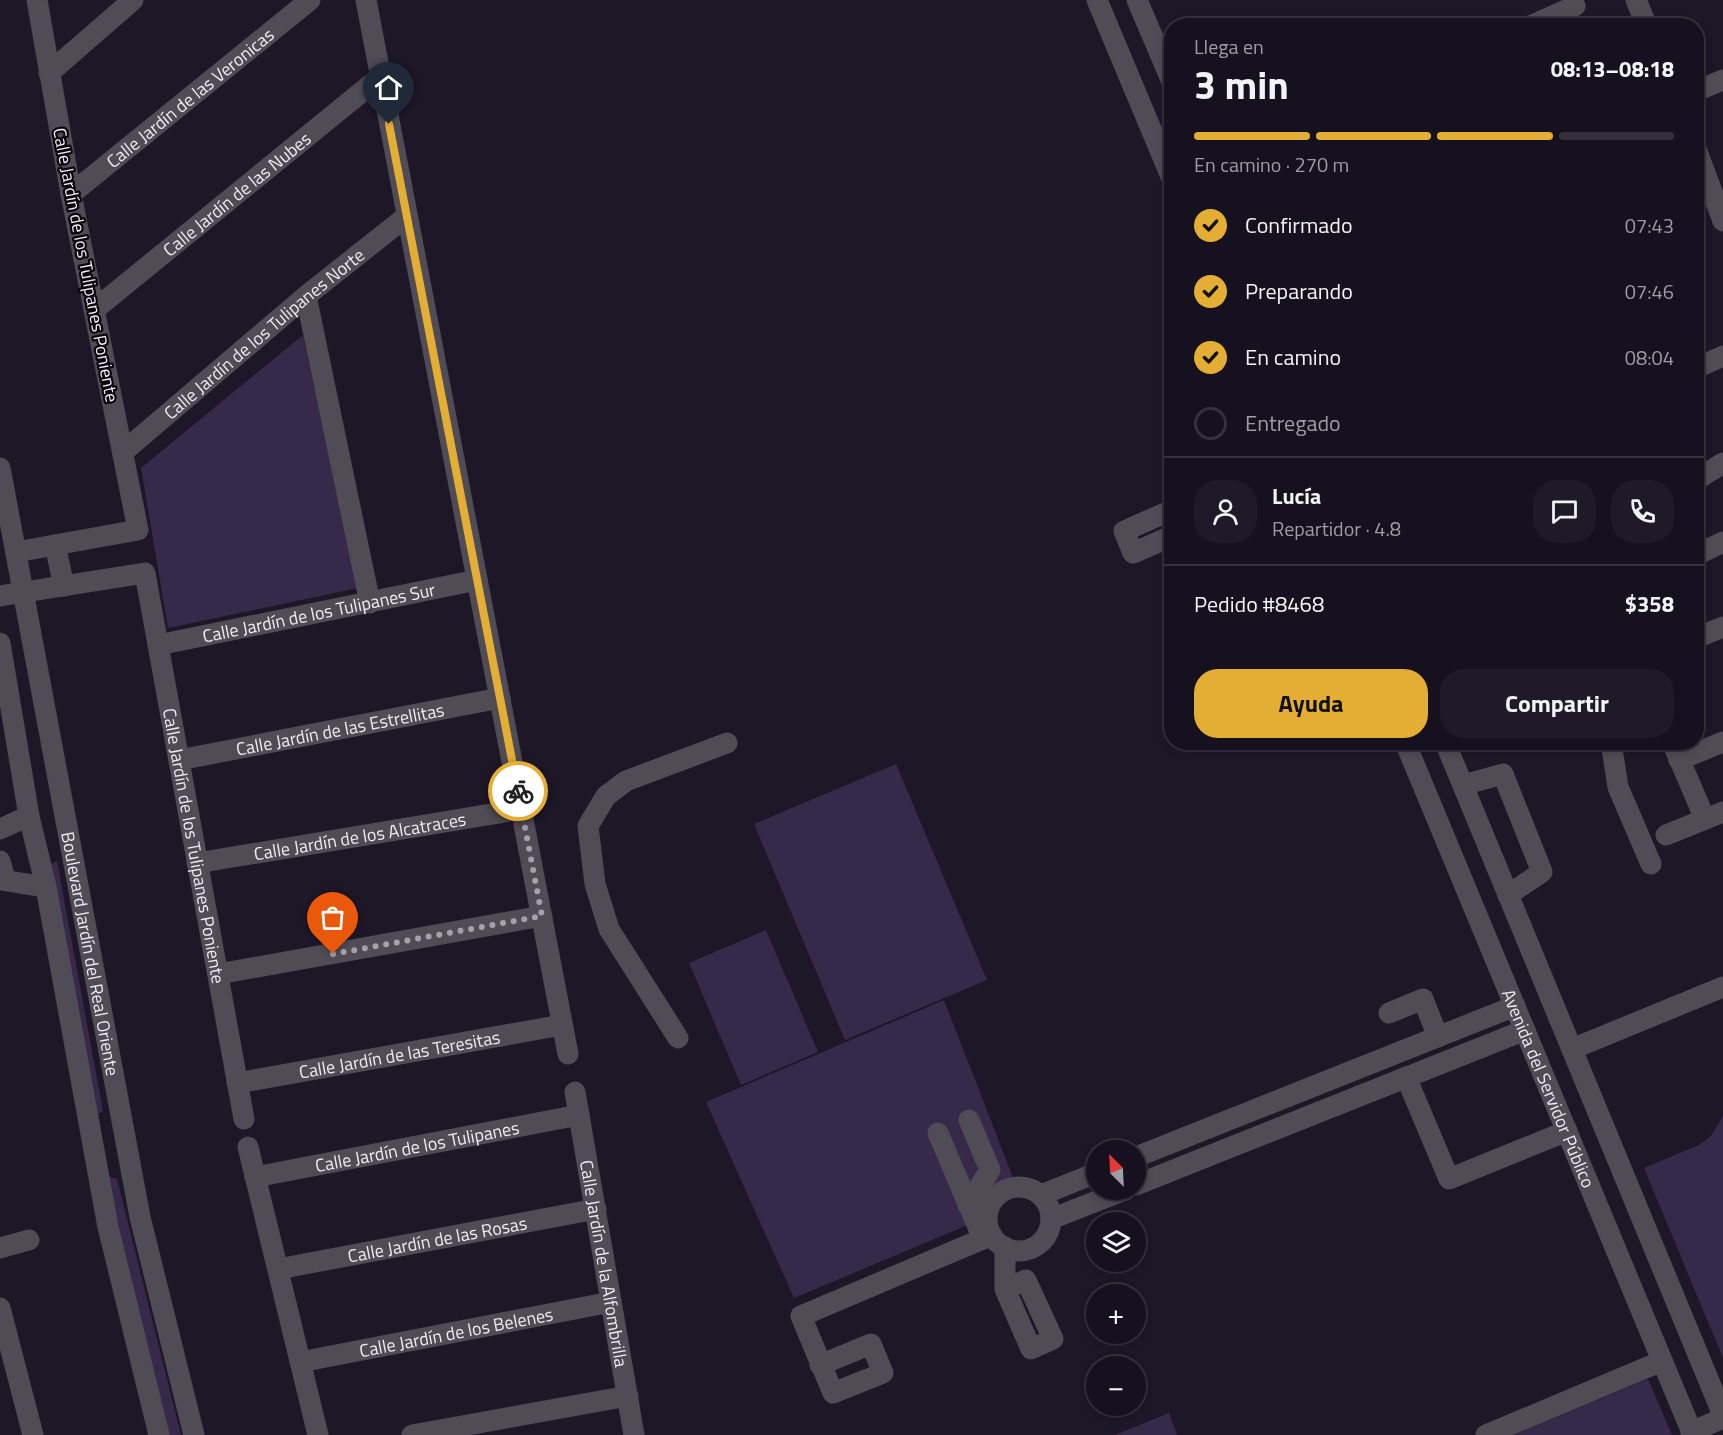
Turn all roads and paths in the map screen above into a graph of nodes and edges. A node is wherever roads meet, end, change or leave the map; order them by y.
1 (37, 0) edge
2 (134, 0) edge
3 (310, 0) edge
4 (366, 0) edge
5 (1097, 0) edge
6 (1137, 0) edge
7 (1636, 0) edge
8 (1575, 6) dead end
9 (1548, 18) edge
10 (1644, 18) edge
11 (1164, 63) edge
12 (49, 74) junction
13 (380, 77) junction
14 (1723, 80) edge
15 (1704, 88) edge
16 (1164, 160) edge
17 (1704, 168) edge
18 (71, 194) junction
19 (1721, 207) edge
20 (407, 216) junction
21 (306, 296) junction
22 (94, 310) junction
23 (1723, 356) edge
24 (1704, 364) edge
25 (123, 452) junction
26 (1723, 463) edge
27 (0, 468) edge
28 (1704, 475) edge
29 (1164, 514) edge
30 (1164, 539) edge
31 (1723, 542) edge
32 (55, 545) junction
33 (1704, 551) edge
34 (16, 552) junction
35 (477, 580) junction
36 (64, 586) junction
37 (24, 592) junction
38 (0, 596) edge
39 (370, 603) junction
40 (1723, 627) edge
41 (1704, 635) edge
42 (0, 643) edge
43 (158, 645) junction
44 (500, 698) junction
45 (1723, 742) edge
46 (727, 743) dead end
47 (1704, 746) edge
48 (1409, 750) edge
49 (1448, 750) edge
50 (1612, 750) edge
51 (1675, 751) edge
52 (179, 760) junction
53 (1463, 785) junction
54 (522, 809) junction
55 (29, 816) junction
56 (1714, 816) edge
57 (0, 829) edge
58 (1666, 835) dead end
59 (197, 863) junction
60 (1652, 864) dead end
61 (2, 873) edge
62 (46, 887) junction
63 (1508, 895) junction
64 (542, 916) junction
65 (218, 974) junction
66 (1723, 987) edge
67 (1515, 1006) junction
68 (1389, 1013) dead end
69 (562, 1025) junction
70 (1524, 1030) junction
71 (1438, 1036) junction
72 (678, 1038) dead end
73 (1572, 1049) junction
74 (568, 1054) dead end
75 (1406, 1077) junction
76 (237, 1083) junction
77 (575, 1092) dead end
78 (1263, 1107) junction
79 (579, 1115) junction
80 (244, 1119) dead end
81 (969, 1120) dead end
82 (1273, 1130) junction
83 (1567, 1131) junction
84 (938, 1133) dead end
85 (127, 1145) junction
86 (248, 1147) dead end
87 (94, 1151) junction
88 (1146, 1153) edge
89 (255, 1177) junction
90 (1086, 1177) edge
91 (1146, 1181) edge
92 (1041, 1195) junction
93 (1099, 1200) edge
94 (968, 1204) junction
95 (596, 1209) junction
96 (1051, 1219) junction
97 (29, 1240) dead end
98 (993, 1241) junction
99 (0, 1248) edge
100 (278, 1269) junction
101 (1005, 1289) dead end
102 (612, 1302) junction
103 (0, 1308) edge
104 (1662, 1361) junction
105 (300, 1362) junction
106 (820, 1365) dead end
107 (7, 1369) edge
108 (628, 1396) junction
109 (1721, 1406) edge
110 (1683, 1411) junction
111 (1692, 1433) edge
112 (33, 1435) edge
113 (159, 1435) edge
114 (194, 1435) edge
115 (318, 1435) edge
116 (412, 1435) edge
117 (634, 1435) edge
118 (1486, 1435) edge

1 - 12 street, Calle Jardín de los Tulipanes Poniente
2 - 12 street
3 - 18 street, Calle Jardín de las Veronicas
4 - 13 street
5 - 16 street
6 - 11 street
7 - 10 street
8 - 9 street
12 - 18 street, Calle Jardín de los Tulipanes Poniente
13 - 20 street
13 - 22 street, Calle Jardín de las Nubes
14 - 15 street
17 - 19 street
18 - 22 street, Calle Jardín de los Tulipanes Poniente
20 - 21 street, Calle Jardín de los Tulipanes Norte
20 - 35 street
21 - 25 street, Calle Jardín de los Tulipanes Norte
21 - 39 street
22 - 25 street, Calle Jardín de los Tulipanes Poniente
23 - 24 street
25 - 32 street, Calle Jardín de los Tulipanes Poniente
26 - 28 street
27 - 34 street, Boulevard Jardín del Real Oriente
29 - 30 street
31 - 33 street
32 - 34 street
32 - 36 street
34 - 37 street, Boulevard Jardín del Real Oriente
35 - 39 street, Calle Jardín de los Tulipanes Sur
35 - 44 street
36 - 37 street
36 - 43 street, Calle Jardín de los Tulipanes Poniente
37 - 38 street
37 - 85 street, Boulevard Jardín del Real Oriente
39 - 43 street, Calle Jardín de los Tulipanes Sur
40 - 41 street
42 - 55 street, Boulevard Jardín del Real Oriente
43 - 52 street, Calle Jardín de los Tulipanes Poniente
44 - 52 street, Calle Jardín de las Estrellitas
44 - 54 street
45 - 47 street
46 - 72 street
48 - 67 street, Avenida del Servidor Público
49 - 53 street, Avenida del Servidor Público
50 - 60 street
51 - 56 street
52 - 59 street, Calle Jardín de los Tulipanes Poniente
53 - 63 street, Avenida del Servidor Público
53 - 63 street
54 - 59 street, Calle Jardín de los Alcatraces
54 - 64 street
55 - 57 street
55 - 62 street, Boulevard Jardín del Real Oriente
56 - 58 street
59 - 65 street, Calle Jardín de los Tulipanes Poniente
61 - 62 street
62 - 87 street, Boulevard Jardín del Real Oriente
63 - 73 street, Avenida del Servidor Público
64 - 65 street
64 - 69 street
65 - 76 street, Calle Jardín de los Tulipanes Poniente
66 - 73 street
67 - 70 street, Avenida del Servidor Público
67 - 71 street
68 - 71 street
69 - 74 street
69 - 76 street, Calle Jardín de las Teresitas
70 - 75 street
70 - 83 street, Avenida del Servidor Público
71 - 78 street
73 - 109 street, Avenida del Servidor Público
75 - 82 street
75 - 83 street
76 - 80 street, Calle Jardín de los Tulipanes Poniente
77 - 79 street, Calle Jardín de la Alfombrilla
78 - 82 street
78 - 88 street
79 - 89 street, Calle Jardín de los Tulipanes
79 - 95 street, Calle Jardín de la Alfombrilla
81 - 94 street
82 - 91 street
83 - 104 street, Avenida del Servidor Público
84 - 94 street
85 - 87 street
85 - 114 street, Boulevard Jardín del Real Oriente
86 - 89 street
87 - 113 street, Boulevard Jardín del Real Oriente
89 - 100 street
90 - 92 street
92 - 96 street
92 - 98 street
93 - 96 street
94 - 98 street
95 - 100 street, Calle Jardín de las Rosas
95 - 102 street, Calle Jardín de la Alfombrilla
96 - 98 street
97 - 99 street
98 - 101 street
98 - 106 street
100 - 105 street
102 - 105 street, Calle Jardín de los Belenes
102 - 108 street, Calle Jardín de la Alfombrilla
103 - 107 street
104 - 110 street, Avenida del Servidor Público
104 - 118 street
105 - 115 street
107 - 112 street
108 - 116 street
108 - 117 street, Calle Jardín de la Alfombrilla
109 - 110 street
109 - 111 street
110 - 111 street, Avenida del Servidor Público

